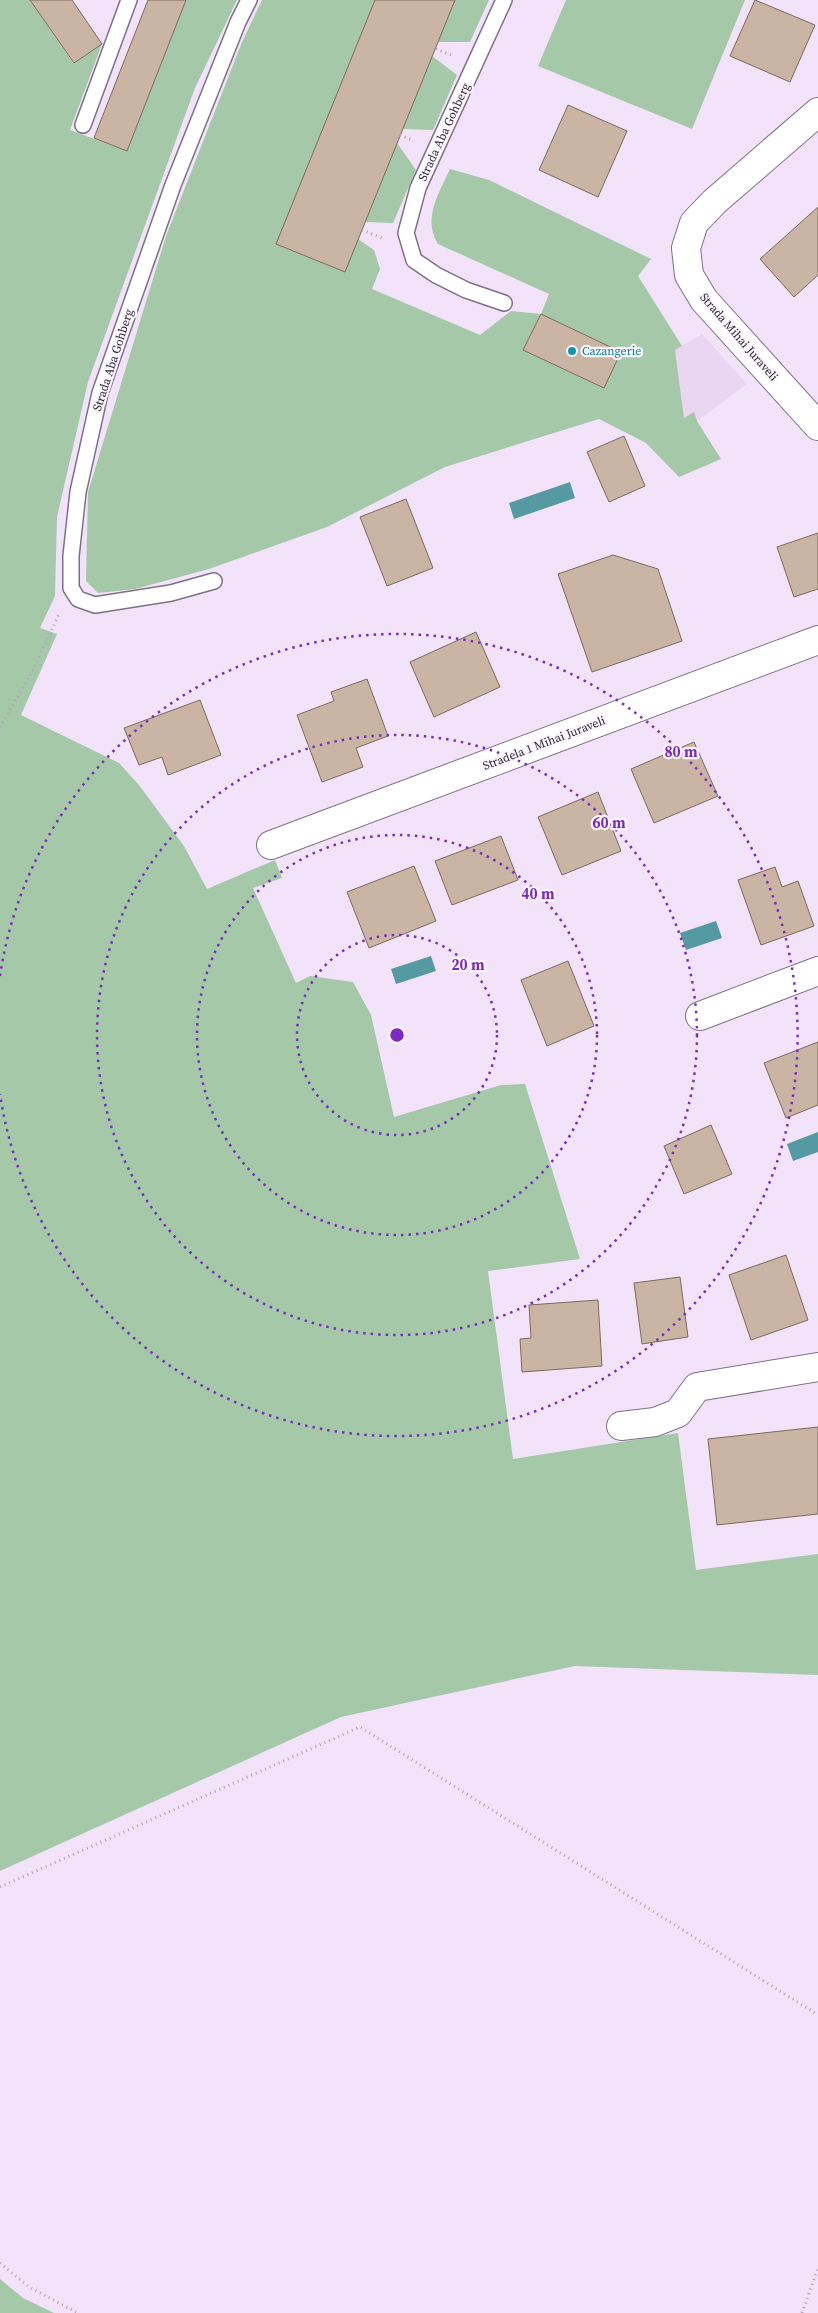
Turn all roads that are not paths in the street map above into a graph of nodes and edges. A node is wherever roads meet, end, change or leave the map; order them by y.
1 (249, 0) edge
2 (504, 0) edge
3 (125, 2) edge
4 (818, 112) edge
5 (83, 125) dead end
6 (504, 303) dead end
7 (818, 426) edge
8 (214, 581) dead end
9 (818, 640) edge
10 (271, 845) dead end
11 (818, 971) edge
12 (700, 1016) dead end
13 (818, 1367) edge
14 (621, 1426) dead end

1 - 8 lane, Strada Aba Gohberg
2 - 6 lane, Strada Aba Gohberg
3 - 5 lane
4 - 7 street, Strada Mihai Juraveli
9 - 10 street, Stradela 1 Mihai Juraveli
11 - 12 street
13 - 14 street

